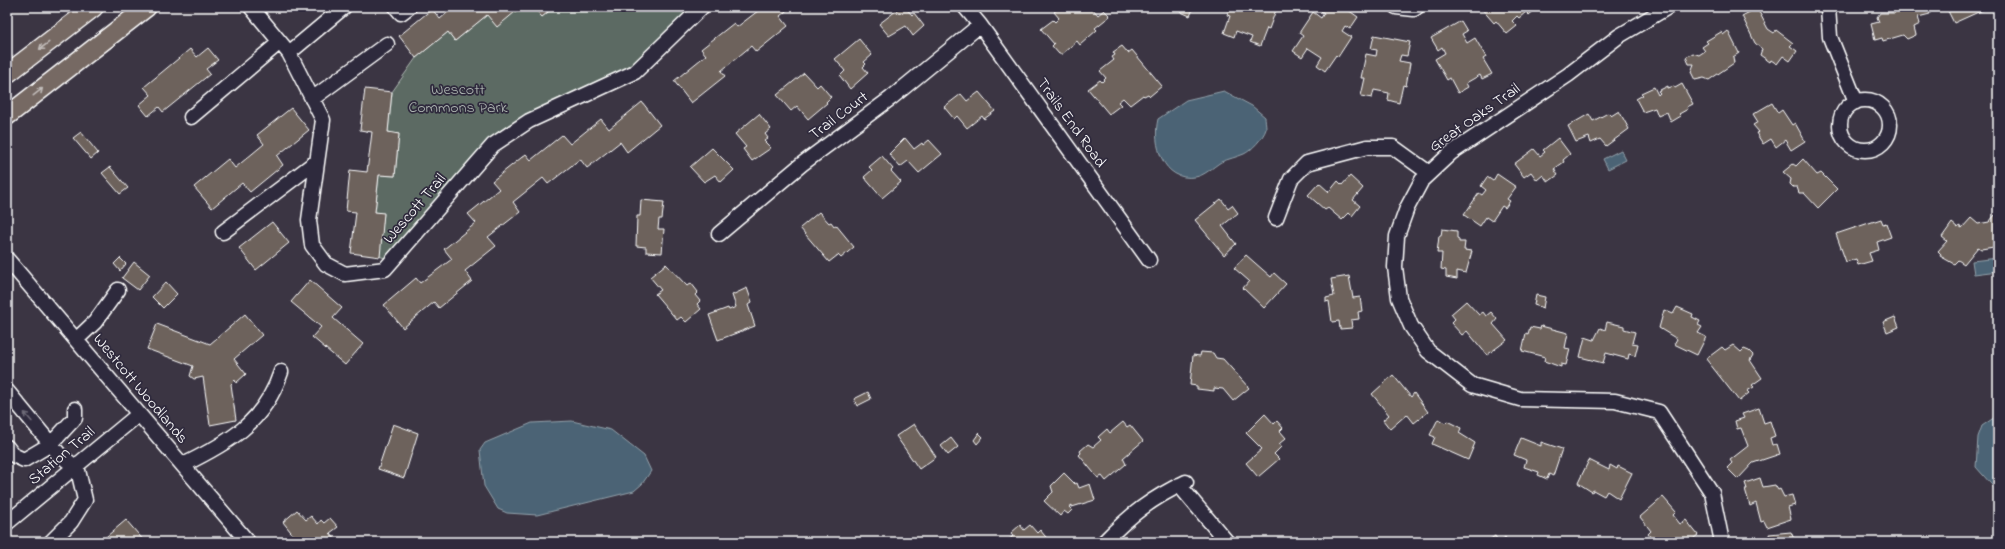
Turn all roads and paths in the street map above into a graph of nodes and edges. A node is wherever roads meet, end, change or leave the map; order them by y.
1 (94, 7) edge
2 (148, 7) edge
3 (251, 7) edge
4 (344, 7) edge
5 (396, 7) edge
6 (409, 7) edge
7 (702, 7) edge
8 (965, 7) edge
9 (1396, 7) edge
10 (1417, 7) edge
11 (1668, 7) edge
12 (1828, 7) edge
13 (980, 25) junction
14 (387, 44) dead end
15 (284, 48) junction
16 (7, 74) edge
17 (312, 99) junction
18 (1856, 102) dead end
19 (7, 116) edge
20 (191, 117) dead end
21 (317, 161) junction
22 (1429, 173) junction
23 (1276, 218) dead end
24 (223, 232) dead end
25 (719, 234) dead end
26 (7, 259) edge
27 (1149, 260) dead end
28 (118, 290) dead end
29 (76, 340) junction
30 (281, 372) dead end
31 (7, 391) edge
32 (75, 409) dead end
33 (139, 414) junction
34 (47, 439) junction
35 (7, 447) edge
36 (182, 465) junction
37 (76, 466) junction
38 (7, 523) edge
39 (51, 542) edge
40 (248, 542) edge
41 (1104, 542) edge
42 (1227, 542) edge
43 (1722, 542) edge

1 -> 16 main road
19 -> 2 main road
3 - 15 street, Wescott Trail
4 - 15 street
5 - 6 street
7 - 21 street, Wescott Trail
8 - 13 street, Trails End Road
9 - 10 street
11 - 22 street, Great Oaks Trail
12 - 18 street
13 - 25 street, Trail Court
13 - 27 street, Trails End Road
14 - 17 street
15 - 17 street, Wescott Trail
15 - 20 street
17 - 21 street, Wescott Trail
21 - 24 street
22 - 23 street
22 - 43 street, Great Oaks Trail
26 - 29 street, Westcott Woodlands
28 - 29 street
29 - 33 street, Westcott Woodlands
30 - 36 street
34 -> 31 street
32 - 34 street
33 - 36 street, Westcott Woodlands
33 - 37 street, Station Trail
34 - 35 street
34 - 37 street
36 - 40 street, Westcott Woodlands
37 - 38 street, Station Trail
37 - 39 street
41 - 42 street

